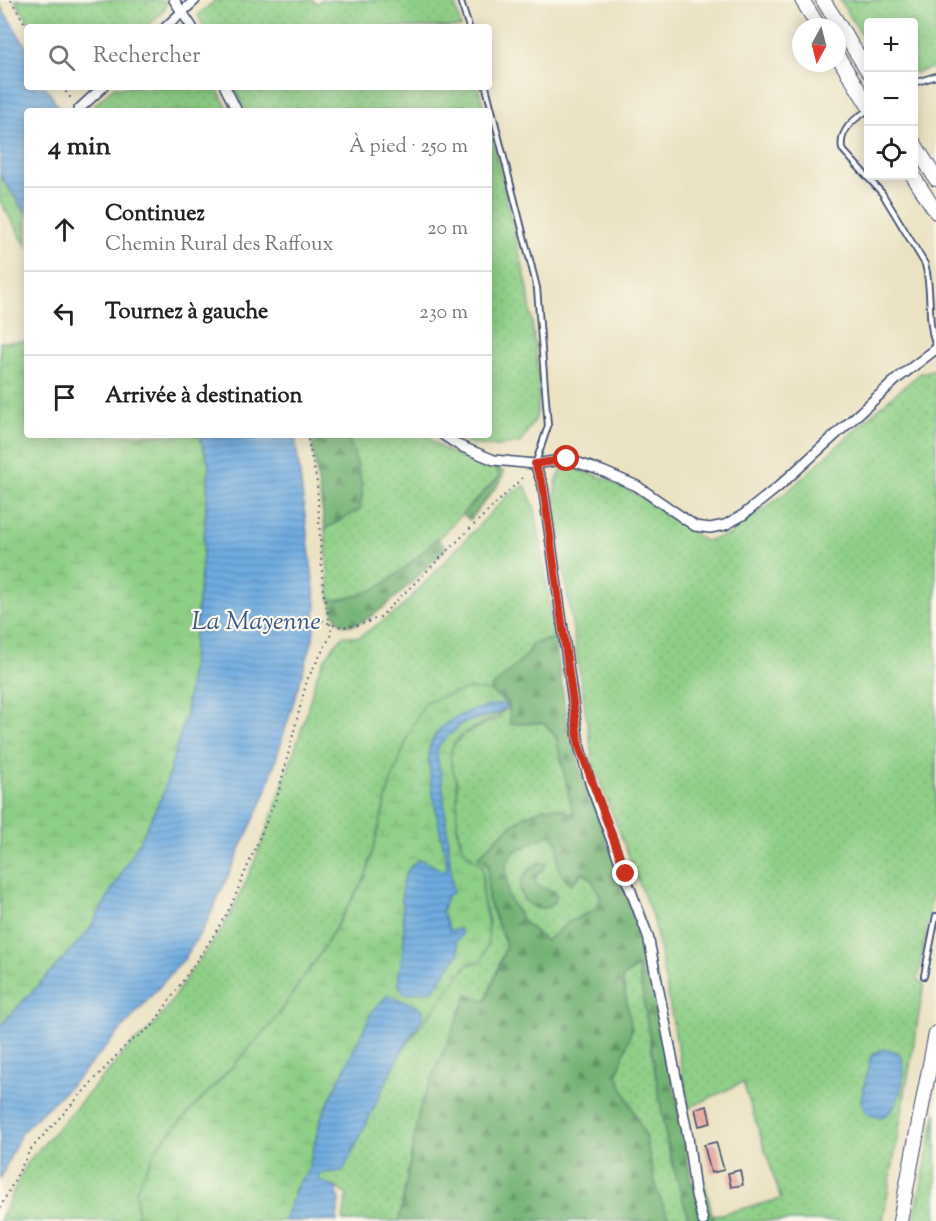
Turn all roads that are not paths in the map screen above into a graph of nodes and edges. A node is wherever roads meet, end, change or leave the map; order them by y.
1 (174, 0) edge
2 (195, 0) edge
3 (460, 0) edge
4 (802, 0) edge
5 (823, 0) edge
6 (182, 12) junction
7 (813, 18) edge
8 (169, 24) edge
9 (190, 24) edge
10 (467, 24) edge
11 (864, 65) edge
12 (846, 70) edge
13 (936, 76) edge
14 (918, 81) edge
15 (100, 90) edge
16 (226, 90) edge
17 (487, 90) edge
18 (864, 99) edge
19 (80, 108) edge
20 (236, 108) edge
21 (491, 108) edge
22 (492, 111) edge
23 (864, 114) edge
24 (918, 150) edge
25 (936, 179) edge
26 (916, 180) edge
27 (936, 212) edge
28 (936, 348) edge
29 (448, 438) edge
30 (535, 464) junction
31 (936, 916) edge
32 (924, 976) dead end
33 (936, 1033) edge
34 (703, 1221) edge
35 (900, 1221) edge

1 - 6 street
2 - 6 street
3 - 10 lane
4 - 7 main road
5 - 11 main road
6 - 8 street
6 - 9 street
12 - 18 main road
13 - 14 lane
15 - 19 street
16 - 20 street
17 - 21 lane
22 - 30 lane
23 - 28 lane
24 - 25 main road
26 - 27 main road
28 - 30 street
29 - 30 street
30 - 34 street
31 - 32 lane
33 - 35 main road

